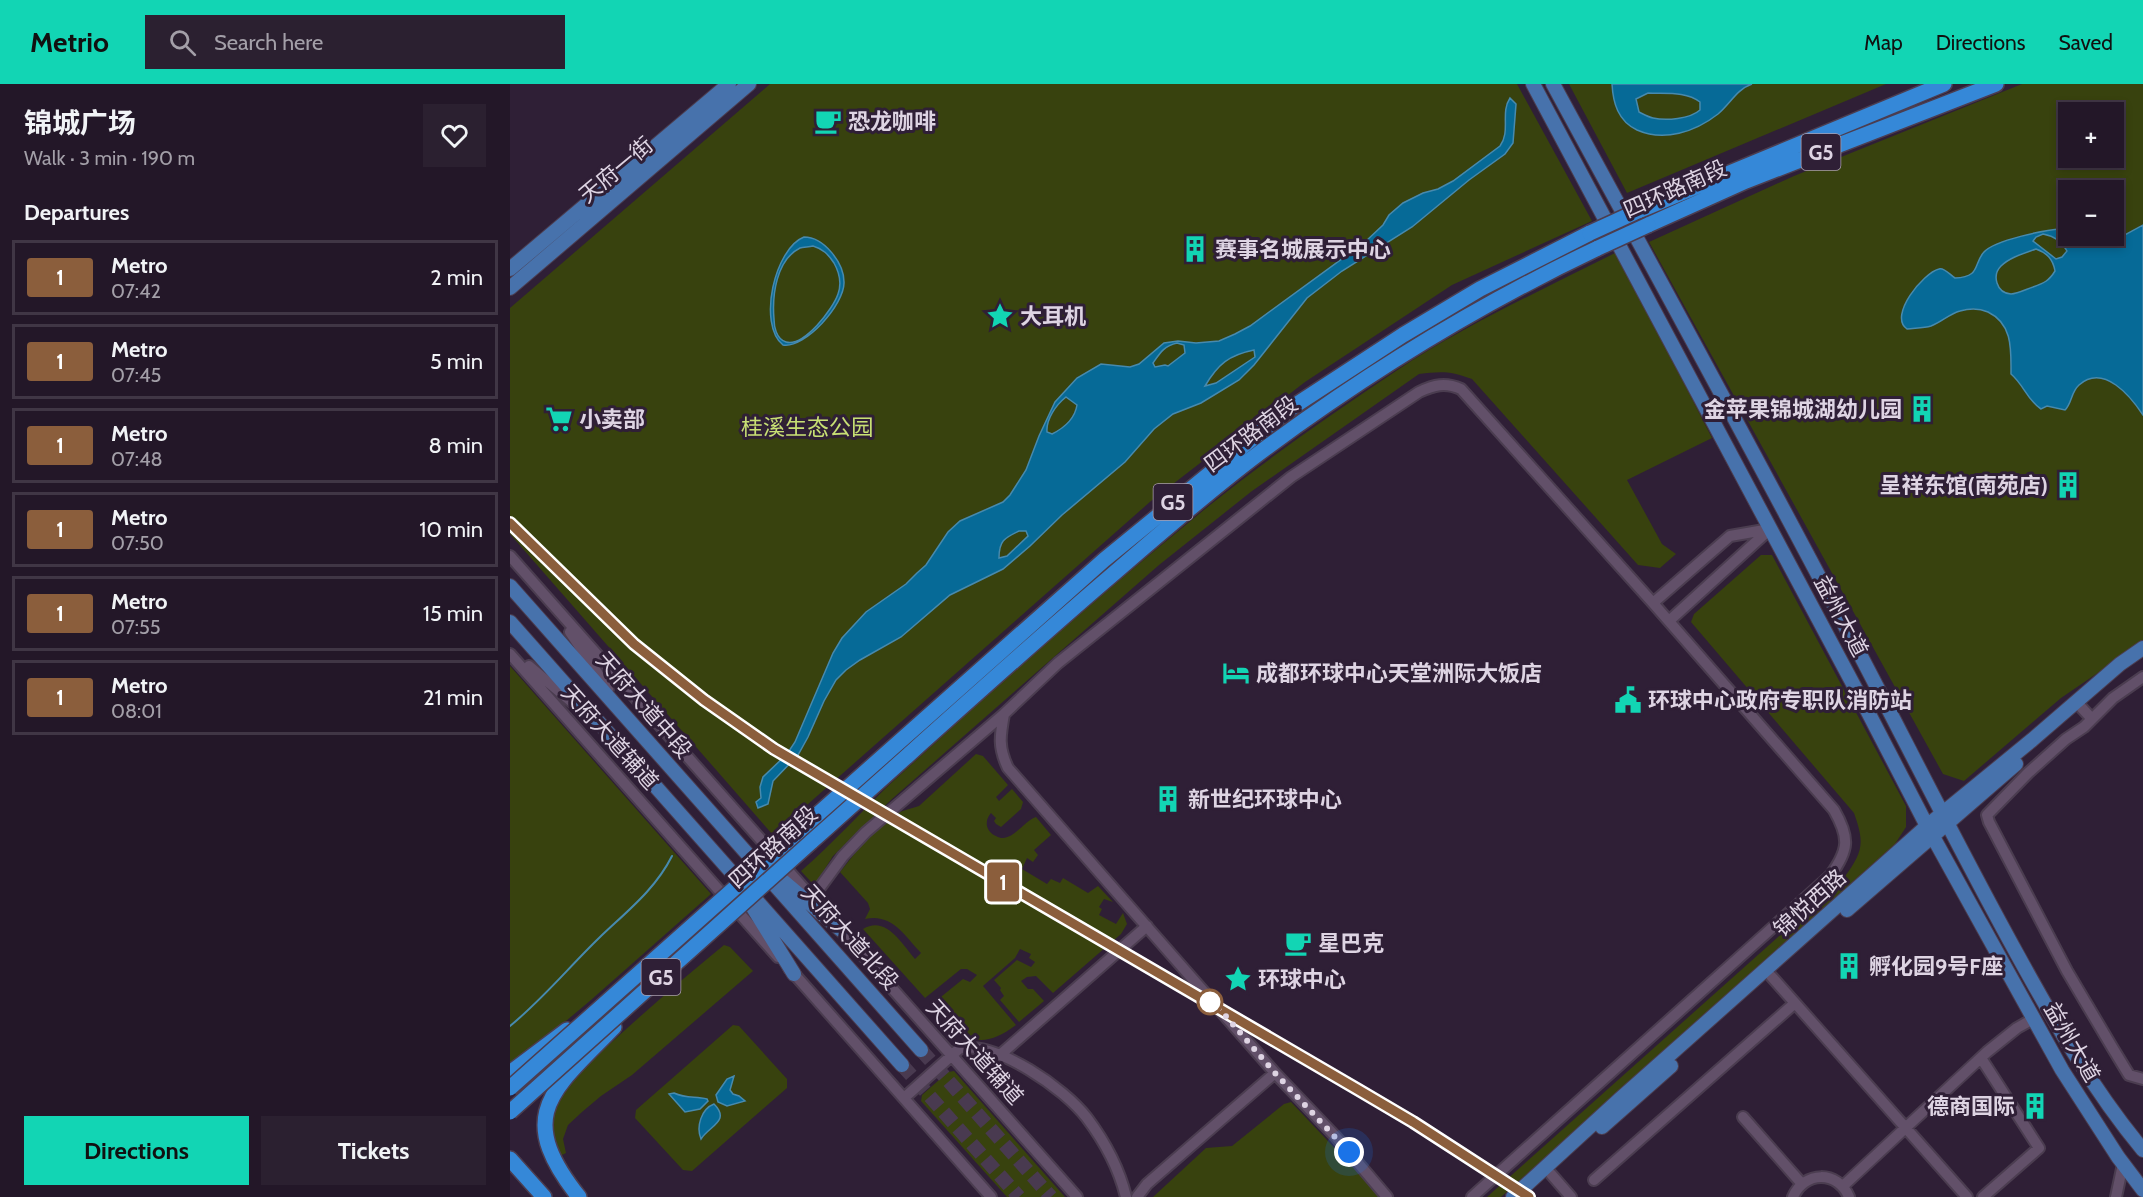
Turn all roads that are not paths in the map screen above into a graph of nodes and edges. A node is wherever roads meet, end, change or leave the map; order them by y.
1 (729, 84) edge
2 (749, 84) edge
3 (1533, 84) edge
4 (1553, 84) edge
5 (1944, 84) edge
6 (1996, 84) edge
7 (512, 262) edge
8 (510, 288) edge
9 (1770, 529) junction
10 (510, 556) edge
11 (510, 586) edge
12 (549, 600) junction
13 (1653, 603) junction
14 (1669, 621) junction
15 (510, 622) edge
16 (2143, 648) edge
17 (510, 652) edge
18 (2143, 658) edge
19 (2143, 677) edge
20 (2081, 707) junction
21 (1004, 714) junction
22 (626, 717) junction
23 (2092, 719) junction
24 (608, 733) junction
25 (1946, 819) junction
26 (1930, 832) junction
27 (747, 853) junction
28 (728, 869) junction
29 (810, 895) junction
30 (1147, 926) junction
31 (841, 930) junction
32 (794, 974) junction
33 (663, 975) junction
34 (1771, 976) junction
35 (1795, 1003) junction
36 (601, 1005) junction
37 (2033, 1018) junction
38 (921, 1050) tunnel mouth
39 (1000, 1055) junction
40 (952, 1056) junction
41 (1981, 1058) junction
42 (902, 1065) tunnel mouth
43 (510, 1073) edge
44 (1275, 1073) junction
45 (2143, 1079) edge
46 (510, 1088) edge
47 (904, 1098) junction
48 (510, 1112) edge
49 (1743, 1117) dead end
50 (1905, 1127) junction
51 (2143, 1150) edge
52 (510, 1159) edge
53 (2123, 1164) junction
54 (510, 1170) edge
55 (1551, 1174) junction
56 (1594, 1180) dead end
57 (1802, 1184) junction
58 (1843, 1186) junction
59 (2143, 1190) edge
60 (535, 1197) edge
61 (544, 1197) edge
62 (579, 1197) edge
63 (991, 1197) edge
64 (1077, 1197) edge
65 (1126, 1197) edge
66 (1137, 1197) edge
67 (1388, 1197) edge
68 (1472, 1197) edge
69 (1512, 1197) edge
70 (1525, 1197) edge
71 (1571, 1197) edge
72 (1793, 1197) edge
73 (1849, 1197) edge
74 (1967, 1197) edge
75 (1983, 1197) edge
76 (2116, 1197) edge

1 - 7 main road, 天府一街
2 - 8 main road, 天府一街
3 - 9 main road, 益州大道
4 - 25 main road, 益州大道
5 - 36 highway, 四环路南段 / G5, bridge
6 - 33 highway, 四环路南段 / G5, bridge
9 - 13 street
9 - 14 street
9 - 26 main road, 益州大道
10 - 12 street, 天府大道辅道
11 - 22 main road, 天府大道中段
12 - 22 street
12 - 29 street, 天府大道辅道
13 - 14 street
13 - 21 street
14 - 68 street
15 - 24 main road, 天府大道中段
16 - 25 main road, 锦悦西路
17 - 24 street
17 - 32 street, 天府大道辅道
18 - 20 main road, 锦悦西路
19 - 23 street
20 - 23 street
20 - 25 main road, 锦悦西路
21 - 29 street
21 - 30 street
22 - 27 main road, 天府大道中段
23 - 45 street
24 - 28 main road, 天府大道中段
25 - 26 main road, 锦悦西路
25 - 51 main road, 益州大道
26 - 34 main road, 锦悦西路
26 - 37 main road, 益州大道
26 - 69 main road, 锦悦西路
27 - 31 main road
27 - 38 main road, 天府大道北段
28 - 32 main road
28 - 42 main road, 天府大道北段
29 - 31 street, 天府大道辅道
30 - 39 street
30 - 44 street
31 - 40 street, 天府大道辅道
32 - 47 street, 天府大道辅道
33 - 48 highway, 四环路南段 / G5, bridge
33 - 62 highway, bridge
34 - 35 street
34 - 55 main road, 锦悦西路
35 - 50 street
35 - 56 street
36 - 43 highway, bridge
36 - 46 highway, 四环路南段 / G5, bridge
37 - 41 street
37 - 53 main road, 益州大道
39 - 40 street
39 - 65 street
40 - 47 street
40 - 64 street, 天府大道辅道
41 - 50 street
41 - 75 street
44 - 66 street
44 - 67 street
47 - 63 street, 天府大道辅道
49 - 57 street
50 - 58 street
50 - 74 street
52 - 61 highway
53 - 59 main road, 益州大道
53 - 76 street
54 - 60 highway
55 - 70 main road, 锦悦西路
55 - 71 street
57 - 58 street
57 - 72 street
58 - 73 street

